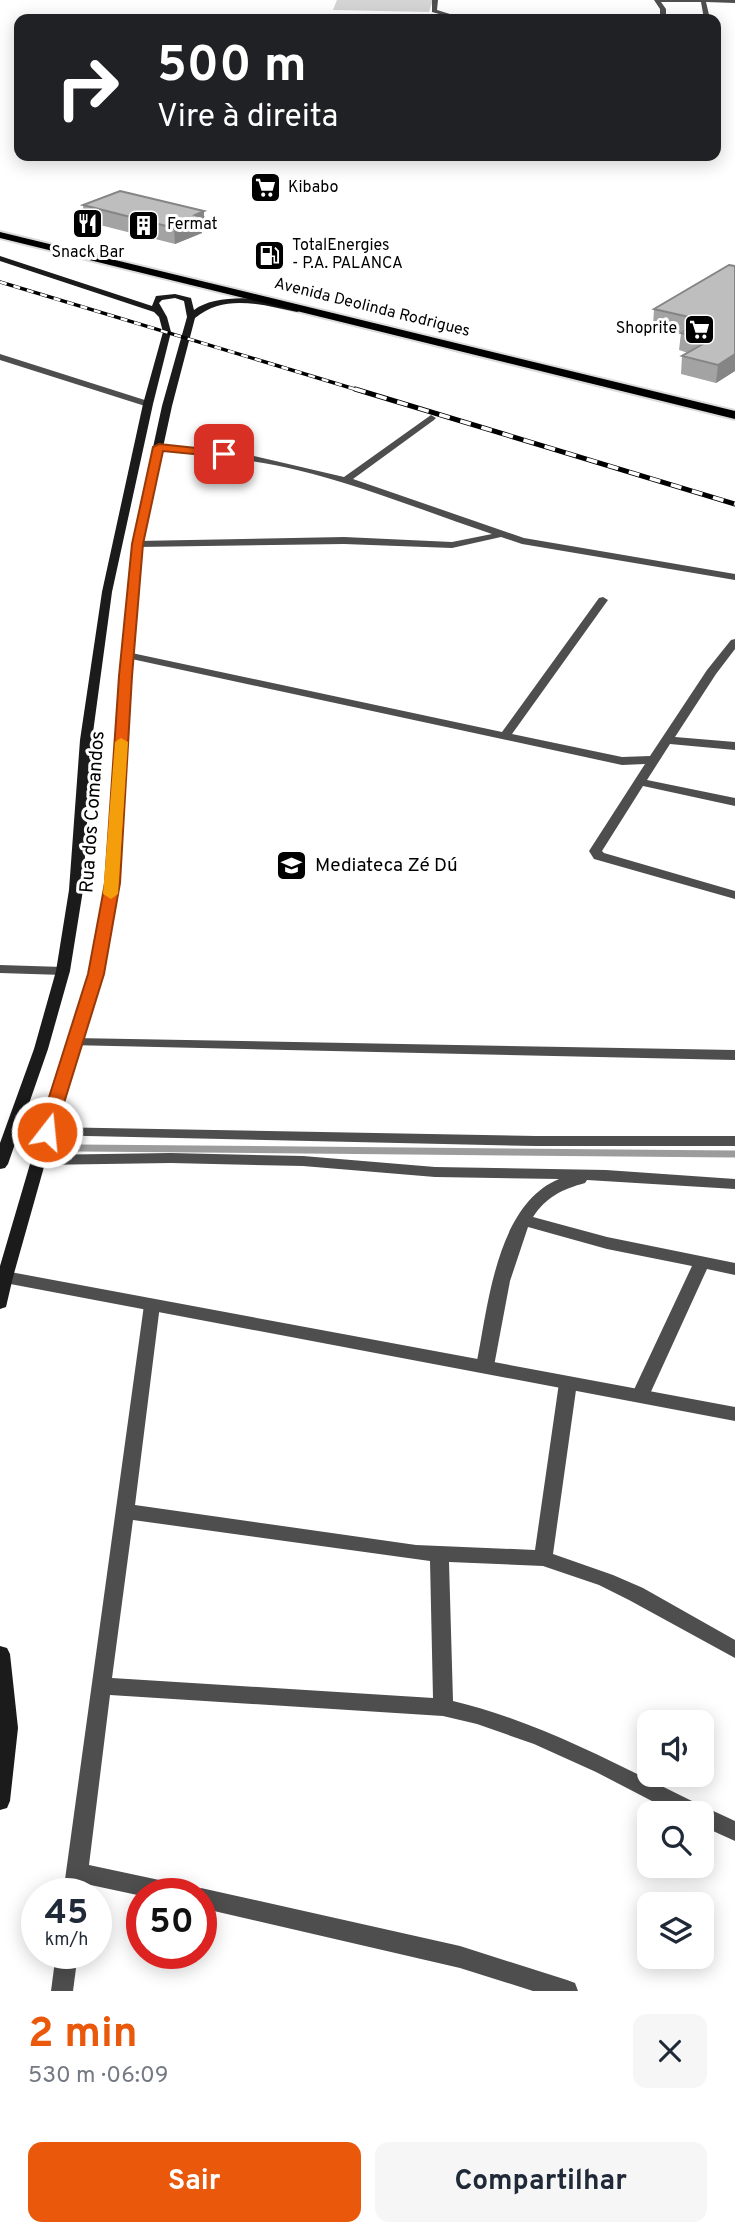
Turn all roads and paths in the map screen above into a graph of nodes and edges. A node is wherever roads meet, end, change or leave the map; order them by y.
1 (435, 0) edge
2 (657, 0) edge
3 (703, 1) edge
4 (735, 1) edge
5 (445, 14) edge
6 (0, 226) edge
7 (0, 235) edge
8 (0, 258) edge
9 (157, 310) junction
10 (191, 317) junction
11 (330, 317) junction
12 (0, 357) edge
13 (148, 404) junction
14 (735, 406) edge
15 (735, 415) edge
16 (430, 418) dead end
17 (159, 447) junction
18 (346, 481) junction
19 (501, 534) junction
20 (137, 544) junction
21 (735, 577) edge
22 (603, 600) dead end
23 (735, 642) edge
24 (127, 655) junction
25 (505, 736) junction
26 (667, 740) junction
27 (735, 746) edge
28 (653, 760) junction
29 (622, 761) junction
30 (643, 778) junction
31 (735, 802) edge
32 (735, 895) edge
33 (0, 969) edge
34 (64, 971) junction
35 (74, 1042) junction
36 (735, 1055) edge
37 (47, 1132) junction
38 (735, 1141) edge
39 (38, 1160) junction
40 (0, 1164) edge
41 (606, 1175) junction
42 (735, 1185) edge
43 (523, 1220) junction
44 (702, 1262) junction
45 (735, 1269) edge
46 (5, 1277) junction
47 (0, 1303) edge
48 (152, 1305) junction
49 (485, 1366) junction
50 (568, 1383) junction
51 (640, 1396) junction
52 (735, 1414) edge
53 (123, 1511) junction
54 (439, 1555) junction
55 (543, 1558) junction
56 (735, 1650) edge
57 (0, 1654) edge
58 (102, 1686) junction
59 (443, 1707) junction
60 (3, 1711) edge
61 (0, 1801) edge
62 (671, 1801) edge
63 (714, 1821) edge
64 (735, 1831) edge
65 (76, 1872) junction
66 (75, 1878) edge
67 (126, 1883) edge
68 (217, 1902) edge
69 (65, 1969) edge
70 (62, 1991) edge
71 (567, 1991) edge

1 - 5 street
2 - 3 street
3 - 4 street
6 - 14 highway, Avenida Deolinda Rodrigues
7 - 11 highway, Avenida Deolinda Rodrigues
8 - 9 main road
9 - 10 main road
9 - 13 main road, Rua dos Comandos
10 - 11 main road
10 - 17 main road, Rua dos Comandos
11 - 15 highway, Avenida Deolinda Rodrigues
12 - 13 street
13 - 34 main road, Rua dos Comandos
16 - 18 street
17 - 18 street
17 - 20 main road, Rua dos Comandos
18 - 19 street
19 - 20 street
19 - 21 street
20 - 24 main road, Rua dos Comandos
22 - 25 street
23 - 26 street
24 - 25 street
24 - 35 main road, Rua dos Comandos
25 - 29 street
26 - 27 street
26 - 28 street
28 - 29 street
28 - 30 street
29 - 30 street
30 - 31 street
30 - 32 street
33 - 34 street
34 - 40 main road, Rua dos Comandos
35 - 36 street
35 - 37 main road, Rua dos Comandos
37 - 38 street
37 - 39 main road, Rua dos Comandos
39 - 41 street
39 - 46 main road, Rua dos Comandos
41 - 42 street
41 - 43 street
43 - 44 street
43 - 49 street
44 - 45 street
44 - 51 street
46 - 47 main road, Rua dos Comandos
46 - 48 street
48 - 49 street
48 - 53 street
49 - 50 street
50 - 51 street
50 - 55 street
51 - 52 street
53 - 54 street
53 - 58 street
54 - 55 street
54 - 59 street
55 - 56 street
57 - 60 main road
58 - 59 street
58 - 65 street
59 - 62 street
60 - 61 main road
63 - 64 street
65 - 66 street
65 - 67 street
68 - 71 street
69 - 70 street

